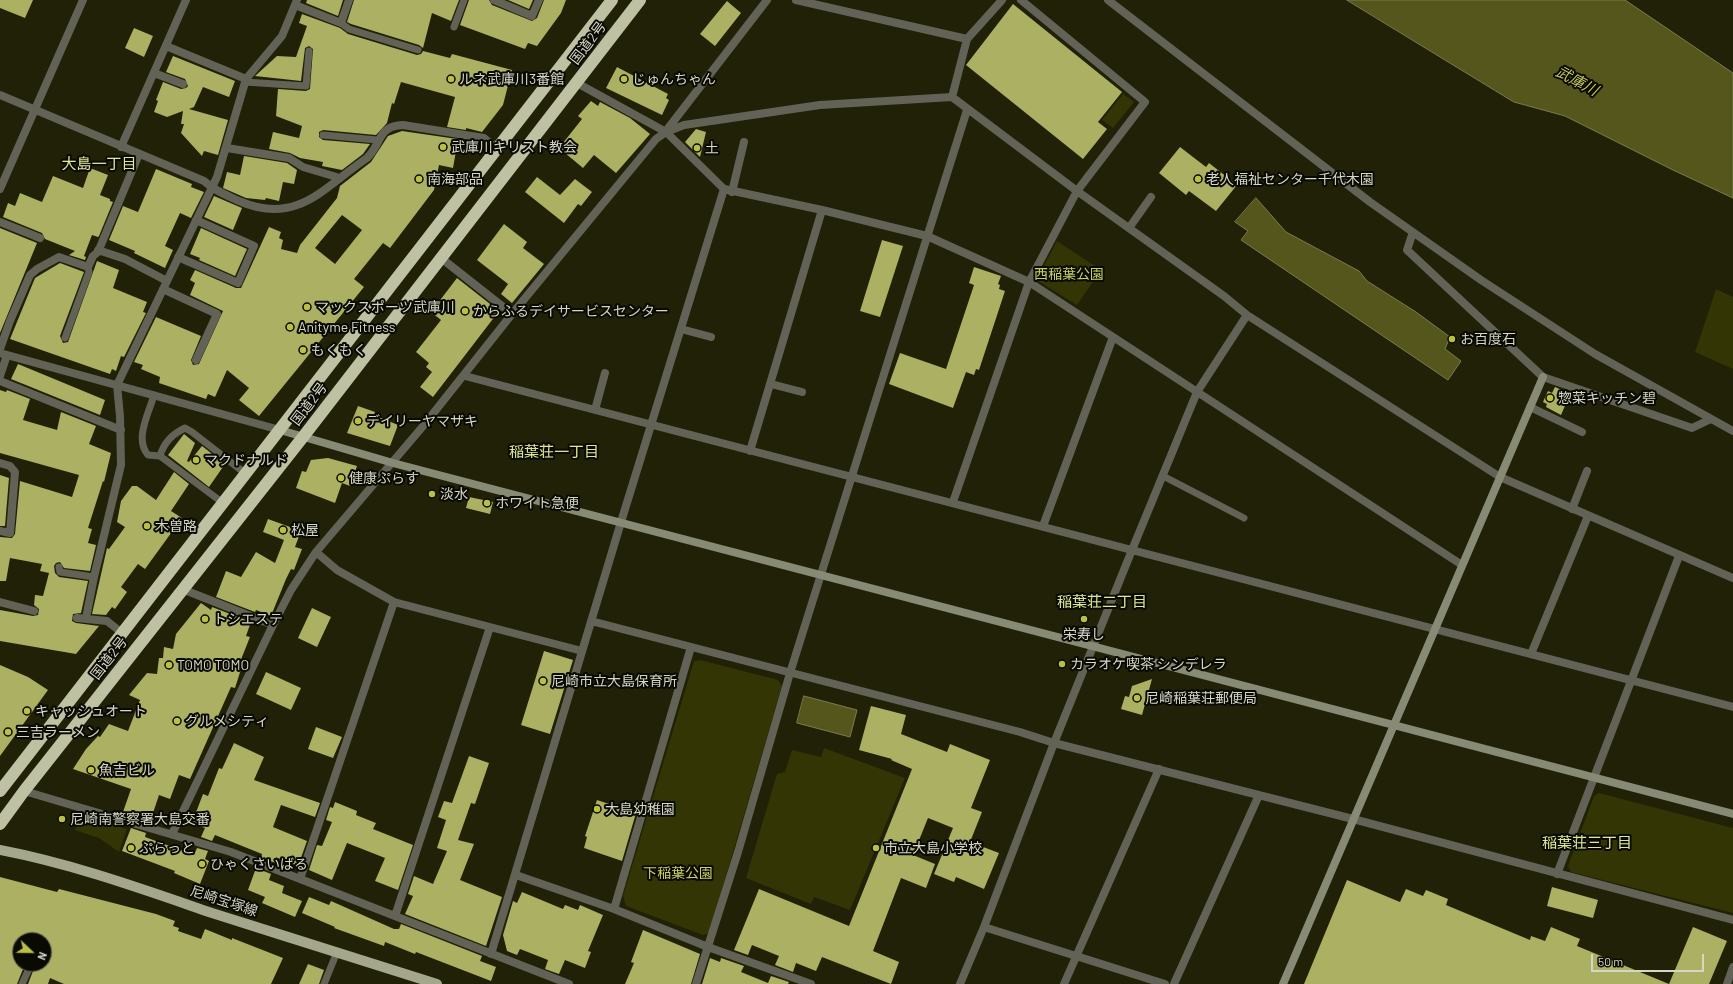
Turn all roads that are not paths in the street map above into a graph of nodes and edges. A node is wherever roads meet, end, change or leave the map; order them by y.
1 (83, 0) edge
2 (186, 0) edge
3 (349, 0) edge
4 (464, 0) edge
5 (494, 0) edge
6 (539, 0) edge
7 (612, 0) edge
8 (640, 0) edge
9 (767, 0) edge
10 (796, 0) edge
11 (1002, 0) edge
12 (1021, 0) edge
13 (1108, 0) edge
14 (296, 3) edge
15 (341, 23) junction
16 (454, 27) dead end
17 (967, 39) junction
18 (166, 46) junction
19 (418, 50) dead end
20 (309, 51) dead end
21 (154, 73) junction
22 (245, 81) junction
23 (577, 83) junction
24 (183, 84) dead end
25 (0, 95) edge
26 (952, 97) junction
27 (35, 110) junction
28 (967, 110) junction
29 (666, 132) junction
30 (323, 134) dead end
31 (377, 140) junction
32 (744, 142) dead end
33 (121, 147) junction
34 (227, 148) junction
35 (497, 148) junction
36 (139, 154) junction
37 (340, 178) junction
38 (211, 188) junction
39 (0, 189) edge
40 (724, 189) junction
41 (1076, 191) junction
42 (732, 192) junction
43 (1151, 197) dead end
44 (822, 210) junction
45 (196, 220) junction
46 (0, 222) edge
47 (1129, 228) junction
48 (1413, 232) junction
49 (927, 236) junction
50 (40, 238) dead end
51 (98, 250) junction
52 (178, 257) junction
53 (441, 258) junction
54 (88, 267) junction
55 (167, 281) junction
56 (1029, 282) junction
57 (163, 289) junction
58 (512, 314) junction
59 (1247, 316) junction
60 (681, 329) junction
61 (711, 337) dead end
62 (1113, 337) junction
63 (66, 338) dead end
64 (0, 349) edge
65 (3, 354) edge
66 (196, 360) dead end
67 (605, 373) dead end
68 (0, 376) edge
69 (464, 376) junction
70 (1543, 377) junction
71 (0, 381) edge
72 (771, 384) junction
73 (117, 385) junction
74 (802, 392) dead end
75 (1197, 392) junction
76 (154, 395) junction
77 (1530, 407) junction
78 (595, 410) junction
79 (1711, 419) junction
80 (651, 425) junction
81 (121, 430) junction
82 (280, 430) junction
83 (1733, 431) edge
84 (1582, 432) dead end
85 (303, 437) junction
86 (750, 451) junction
87 (160, 456) junction
88 (0, 463) edge
89 (393, 463) junction
90 (1587, 471) dead end
91 (246, 474) junction
92 (852, 476) junction
93 (1162, 476) junction
94 (1500, 477) junction
95 (953, 502) junction
96 (223, 503) junction
97 (1572, 509) junction
98 (1588, 516) junction
99 (1244, 518) dead end
100 (620, 522) junction
101 (1043, 526) junction
102 (0, 531) edge
103 (1132, 550) junction
104 (316, 552) junction
105 (1679, 556) junction
106 (1462, 565) junction
107 (59, 567) dead end
108 (821, 575) junction
109 (94, 577) junction
110 (1733, 578) edge
111 (182, 589) junction
112 (0, 602) edge
113 (394, 602) junction
114 (34, 610) dead end
115 (77, 618) dead end
116 (86, 618) junction
117 (591, 621) junction
118 (273, 624) junction
119 (490, 627) junction
120 (1436, 629) junction
121 (122, 633) junction
122 (691, 647) junction
123 (1094, 647) junction
124 (582, 651) junction
125 (1531, 654) junction
126 (790, 673) junction
127 (1631, 680) junction
128 (1733, 707) edge
129 (1394, 724) junction
130 (1054, 743) junction
131 (1159, 769) junction
132 (1594, 777) junction
133 (2, 786) edge
134 (24, 790) junction
135 (1259, 795) junction
136 (1733, 814) edge
137 (1353, 820) junction
138 (0, 824) edge
139 (172, 834) junction
140 (0, 850) edge
141 (1557, 874) junction
142 (516, 875) junction
143 (300, 879) junction
144 (614, 909) junction
145 (395, 916) junction
146 (1733, 920) edge
147 (984, 927) junction
148 (708, 947) junction
149 (337, 952) junction
150 (491, 954) junction
151 (1076, 957) junction
152 (1733, 966) edge
153 (28, 972) edge
154 (22, 984) edge
155 (324, 984) edge
156 (438, 984) edge
157 (569, 984) edge
158 (696, 984) edge
159 (811, 984) edge
160 (960, 984) edge
161 (1064, 984) edge
162 (1165, 984) edge
163 (1174, 984) edge
164 (1283, 984) edge
165 (1727, 984) edge

1 - 27 street
2 - 18 street
3 - 15 street
4 - 16 lane
5 - 6 street
7 - 35 highway, 国道2号
8 - 23 highway, 国道2号
9 - 29 street
10 - 17 street
11 - 17 street
12 - 41 street
13 - 48 street
14 - 15 street
14 - 22 street
15 - 19 lane
17 - 26 street
18 - 21 street
18 - 22 street
20 - 22 lane
21 - 24 street
21 - 33 street
22 - 34 street
23 - 29 street
23 - 53 highway, 国道2号
25 - 27 street
26 - 28 street
26 - 29 street
27 - 33 street
27 - 39 street
28 - 41 street
28 - 49 street
29 - 40 street
29 - 58 street
30 - 31 lane
31 - 35 street
31 - 37 street
32 - 42 street
33 - 36 street
34 - 37 street
34 - 38 street
35 - 82 highway, 国道2号
36 - 38 street
36 - 51 street
37 - 38 street
38 - 45 street
40 - 42 street
40 - 60 street
41 - 47 street
41 - 56 street
42 - 44 street
43 - 47 street
44 - 49 street
44 - 72 street
45 - 52 street
45 - 52 street
46 - 50 street
47 - 59 street
48 - 70 street
48 - 79 street
49 - 56 street
49 - 92 street
51 - 54 street
51 - 55 street
52 - 55 street
53 - 58 street
53 - 85 highway, 国道2号
54 - 63 lane
54 - 64 street
55 - 57 street
56 - 62 street
56 - 95 street
57 - 66 street
57 - 73 street
58 - 69 street
59 - 75 street
59 - 94 street
60 - 61 street
60 - 80 street
62 - 75 street
62 - 101 street
65 - 68 street
65 - 73 street
67 - 78 street
69 - 78 street
69 - 89 street
70 - 77 street
70 - 79 street
71 - 81 street
72 - 74 street
72 - 86 street
73 - 76 street
73 - 81 street
75 - 93 street
75 - 106 street
76 - 82 street
76 - 87 lane
77 - 84 street
77 - 94 street
78 - 80 street
79 - 83 street
80 - 86 street
80 - 100 street
81 - 109 street
82 - 85 street
82 - 91 highway, 国道2号
85 - 89 street
85 - 111 highway, 国道2号
86 - 92 street
87 - 91 lane
87 - 96 lane
88 - 102 street
89 - 100 street
89 - 104 street
90 - 97 street
91 - 96 highway, 国道2号
92 - 95 street
92 - 108 street
93 - 99 lane
93 - 103 street
94 - 97 street
94 - 106 street
95 - 101 street
96 - 121 highway, 国道2号
97 - 98 street
98 - 105 street
98 - 125 street
100 - 108 street
100 - 117 street
101 - 103 street
103 - 120 street
103 - 123 street
104 - 113 street
104 - 118 street
105 - 110 street
105 - 127 street
106 - 120 street
107 - 109 lane
108 - 123 street
108 - 126 street
109 - 116 street
111 - 118 street
111 - 134 highway, 国道2号
112 - 114 street
113 - 119 street
113 - 143 street
115 - 116 street
116 - 121 street
117 - 122 street
117 - 124 street
118 - 139 street
119 - 124 street
119 - 145 street
120 - 125 street
120 - 129 street
121 - 133 highway, 国道2号
122 - 126 street
122 - 144 street
123 - 129 street
123 - 130 street
124 - 142 street
125 - 127 street
126 - 130 street
126 - 148 street
127 - 128 street
127 - 132 street
129 - 132 street
129 - 137 street
130 - 131 street
130 - 147 street
131 - 135 street
131 - 151 street
132 - 136 street
132 - 141 street
134 - 138 highway, 国道2号
134 - 139 street
135 - 137 street
135 - 163 street
137 - 141 street
137 - 164 street
139 - 143 street
140 - 149 main road, 尼崎宝塚線
141 - 146 street
142 - 144 street
142 - 150 street
143 - 145 street
144 - 148 street
145 - 150 street
147 - 151 street
147 - 160 street
148 - 158 street
148 - 159 street
149 - 155 lane
149 - 156 main road, 尼崎宝塚線
150 - 157 street
151 - 161 street
151 - 162 street
152 - 165 street
153 - 154 lane

